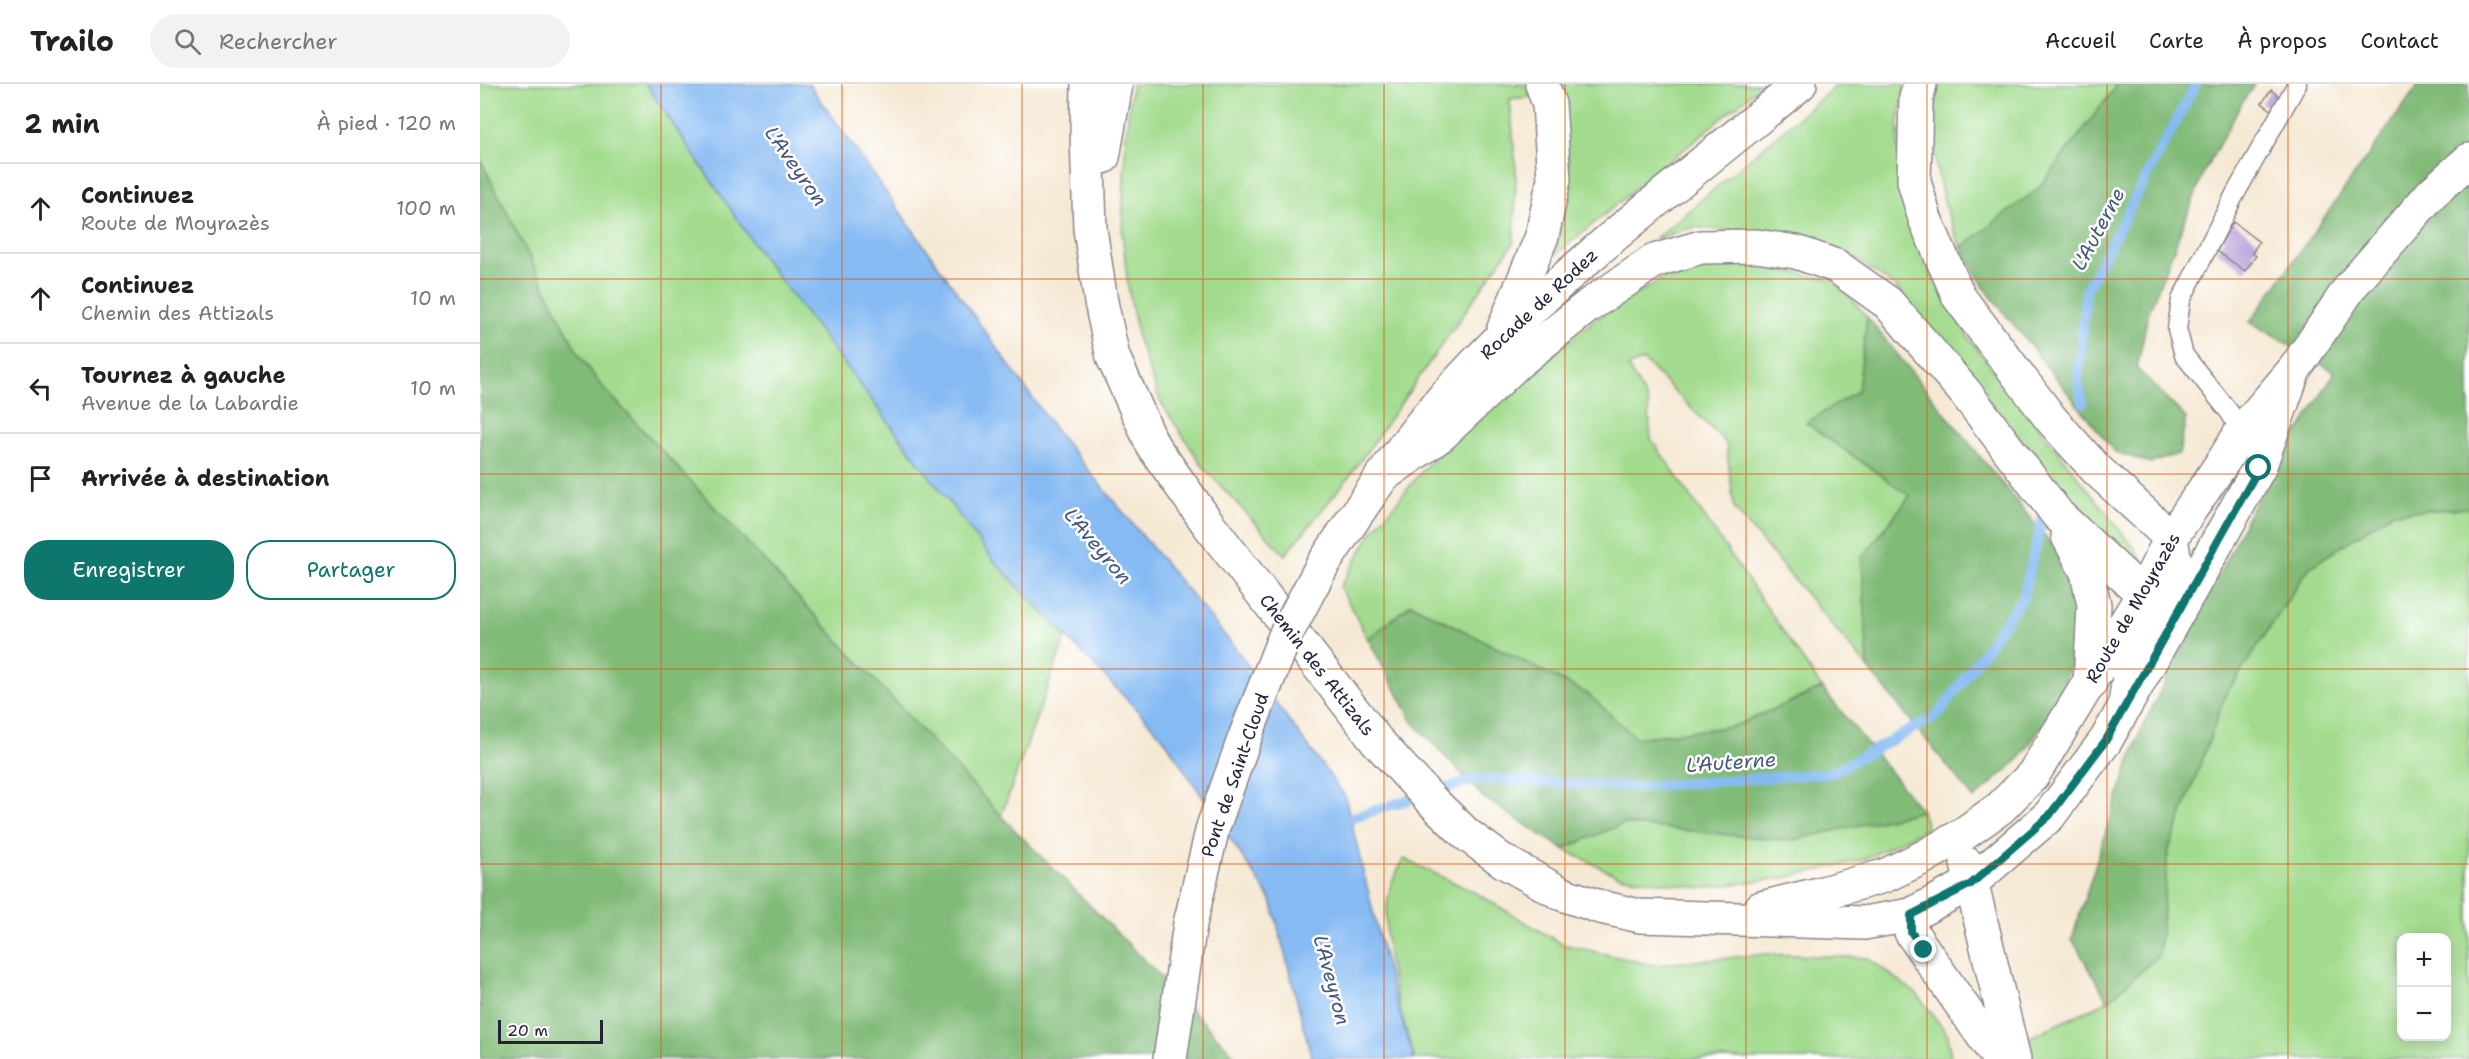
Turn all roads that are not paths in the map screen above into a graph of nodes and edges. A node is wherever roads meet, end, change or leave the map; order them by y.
1 (1089, 84) edge
2 (1116, 84) edge
3 (1542, 84) edge
4 (1800, 84) edge
5 (1920, 84) edge
6 (2297, 84) edge
7 (2469, 160) edge
8 (1090, 230) junction
9 (1500, 338) junction
10 (2294, 370) junction
11 (2241, 432) junction
12 (1381, 477) junction
13 (2058, 515) junction
14 (2171, 538) junction
15 (1322, 566) joint
16 (2163, 599) junction
17 (2090, 684) junction
18 (1962, 835) junction
19 (1971, 884) junction
20 (1911, 915) junction
21 (1721, 917) junction
22 (1175, 1049) edge
23 (1999, 1059) edge
24 (2014, 1059) edge

1 - 8 main road, Chemin des Attizals
2 - 8 main road, Chemin des Attizals
3 - 9 main road
4 - 9 main road, Rocade de Rodez
5 - 14 main road
6 - 11 lane
7 - 10 main road, Route de Moyrazès
8 - 21 main road, Chemin des Attizals
9 - 12 main road, Rocade de Rodez
10 - 11 main road, Route de Moyrazès
10 - 16 main road, Route de Moyrazès
11 - 14 main road, Route de Moyrazès
12 - 13 main road
12 - 15 main road, Rocade de Rodez
13 - 16 main road
13 - 17 main road
14 - 16 main road, Route de Moyrazès
15 - 22 main road, Pont de Saint-Cloud, bridge
16 - 17 main road, Route de Moyrazès
16 - 19 main road
17 - 18 main road, Route de Moyrazès
18 - 19 main road
18 - 20 main road
18 - 21 main road, Chemin des Attizals
19 - 20 main road, Chemin des Attizals
19 - 24 main road
20 - 21 main road, Chemin des Attizals
20 - 23 main road

